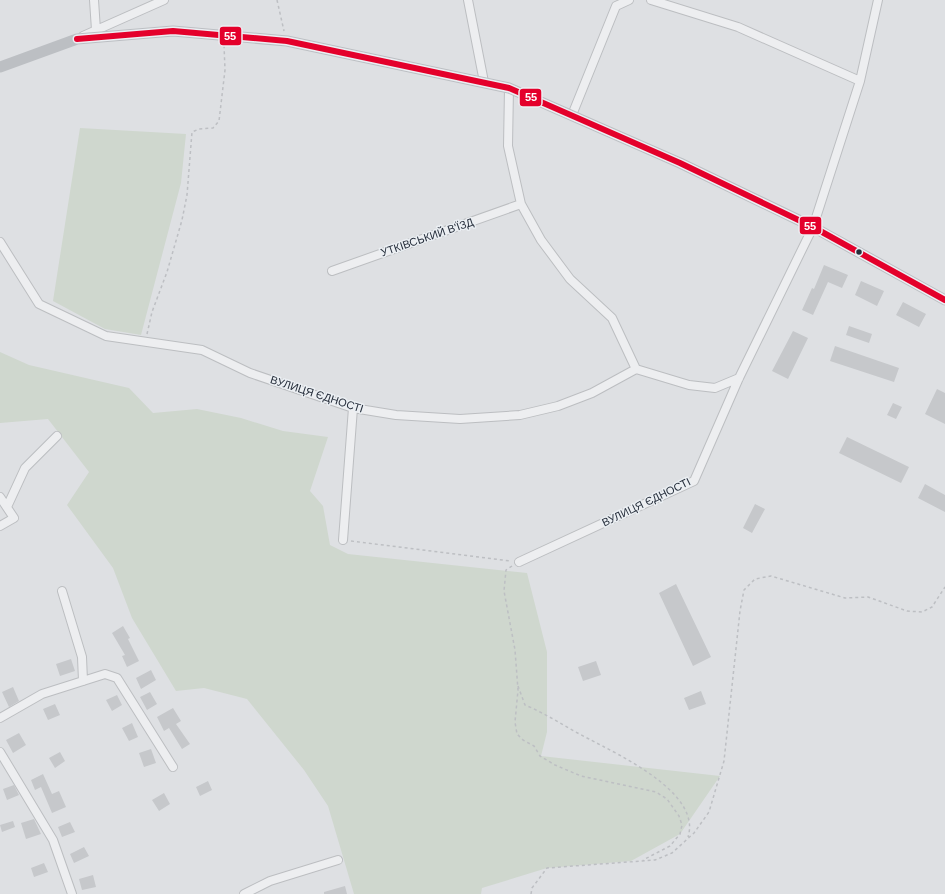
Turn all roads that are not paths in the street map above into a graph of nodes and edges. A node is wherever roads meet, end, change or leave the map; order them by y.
1 (94, 0) edge
2 (164, 0) edge
3 (468, 0) edge
4 (629, 0) edge
5 (651, 0) edge
6 (878, 0) edge
7 (96, 30) junction
8 (77, 39) junction
9 (0, 67) edge
10 (860, 81) junction
11 (484, 82) junction
12 (509, 88) junction
13 (572, 115) junction
14 (522, 204) junction
15 (813, 227) junction
16 (0, 242) edge
17 (332, 270) dead end
18 (945, 300) edge
19 (636, 369) junction
20 (739, 378) junction
21 (354, 408) junction
22 (56, 436) dead end
23 (0, 497) edge
24 (7, 507) junction
25 (0, 526) edge
26 (343, 540) road end
27 (519, 562) road end
28 (62, 591) dead end
29 (83, 681) junction
30 (0, 718) edge
31 (0, 752) edge
32 (173, 767) dead end
33 (338, 860) dead end
34 (72, 894) edge
35 (244, 894) edge

1 - 7 street
2 - 7 street
3 - 11 street
4 - 13 street
5 - 10 street
6 - 10 street, ВУЛИЦЯ ЄДНОСТІ
7 - 8 street
8 - 9 street
8 - 11 street
10 - 15 street, ВУЛИЦЯ ЄДНОСТІ
11 - 12 street
12 - 13 street
12 - 14 street
13 - 15 street
14 - 17 street, УТКІВСЬКИЙ В'ЇЗД
14 - 19 street
15 - 18 street
15 - 20 street, ВУЛИЦЯ ЄДНОСТІ
16 - 21 street, ВУЛИЦЯ ЄДНОСТІ
19 - 20 street
19 - 21 street, ВУЛИЦЯ ЄДНОСТІ
20 - 27 street, ВУЛИЦЯ ЄДНОСТІ
21 - 26 street
22 - 24 street
23 - 24 street
24 - 25 street
28 - 29 street
29 - 30 street
29 - 32 street
31 - 34 street
33 - 35 street

